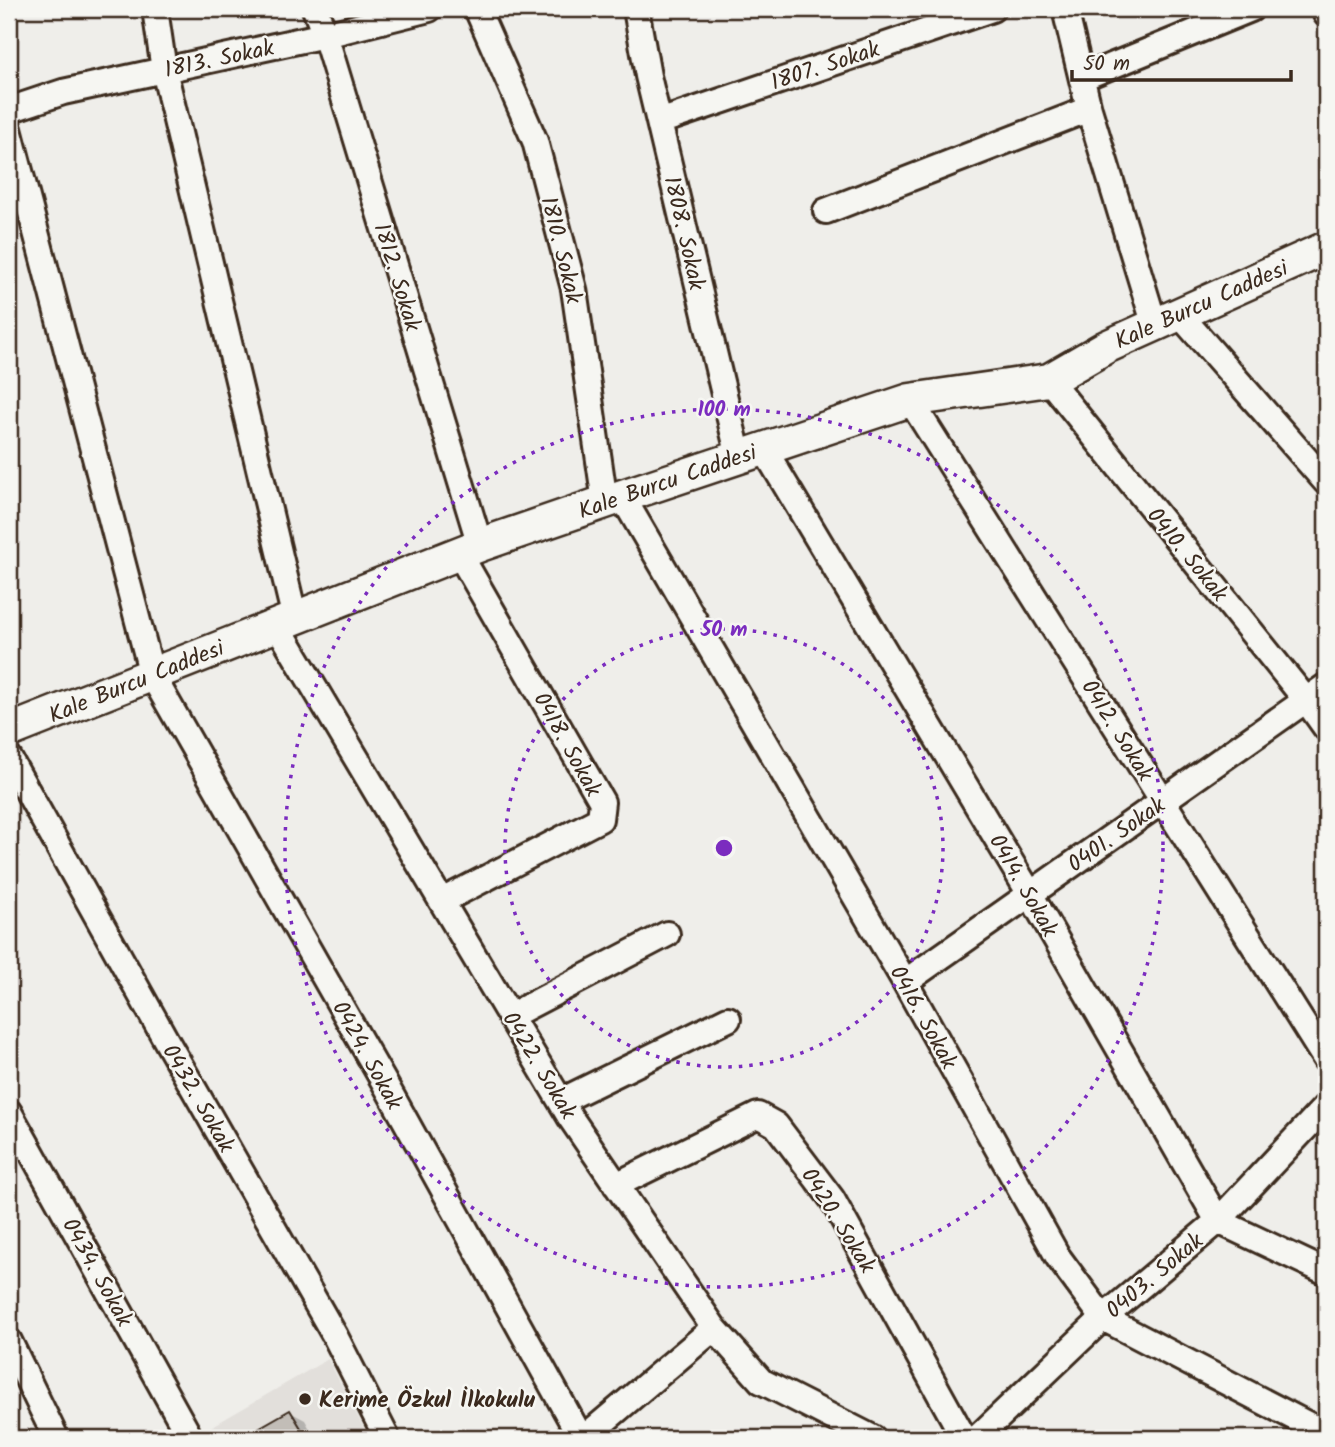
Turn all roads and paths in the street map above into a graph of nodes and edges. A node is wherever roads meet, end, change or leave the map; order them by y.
1 (155, 9) edge
2 (315, 9) edge
3 (429, 9) edge
4 (477, 9) edge
5 (636, 9) edge
6 (992, 9) edge
7 (1065, 9) edge
8 (1251, 9) edge
9 (1325, 9) edge
10 (1326, 15) edge
11 (325, 35) junction
12 (164, 70) junction
13 (1082, 78) junction
14 (1089, 109) junction
15 (9, 110) edge
16 (659, 122) junction
17 (9, 129) edge
18 (826, 211) dead end
19 (1326, 248) edge
20 (1168, 321) junction
21 (1049, 380) junction
22 (910, 400) junction
23 (751, 453) junction
24 (1326, 481) edge
25 (613, 499) junction
26 (469, 549) junction
27 (286, 622) junction
28 (152, 675) junction
29 (1316, 693) edge
30 (1326, 728) edge
31 (9, 731) edge
32 (9, 758) edge
33 (1162, 801) junction
34 (1031, 894) junction
35 (442, 901) junction
36 (667, 934) dead end
37 (905, 982) junction
38 (510, 1016) junction
39 (728, 1019) dead end
40 (1326, 1060) edge
41 (561, 1101) junction
42 (1326, 1105) edge
43 (9, 1112) edge
44 (616, 1185) junction
45 (1218, 1221) junction
46 (1326, 1272) edge
47 (1102, 1318) junction
48 (713, 1328) junction
49 (9, 1341) edge
50 (187, 1432) dead end
51 (1326, 1434) edge
52 (56, 1438) edge
53 (387, 1438) edge
54 (583, 1438) edge
55 (873, 1438) edge
56 (964, 1438) edge
57 (976, 1438) edge

1 - 12 street, 0422. Sokak
2 - 11 street, 1812. Sokak
3 - 11 street, 1813. Sokak
4 - 25 street, 1810. Sokak
5 - 16 street, 1808. Sokak
6 - 16 street, 1807. Sokak
7 - 13 street
8 - 13 street
9 - 10 street
11 - 12 street, 1813. Sokak
11 - 26 street, 1812. Sokak
12 - 15 street, 1813. Sokak
12 - 27 street, 0422. Sokak
13 - 14 street
14 - 18 street
14 - 20 street
16 - 23 street, 1808. Sokak
17 - 28 street, 0424. Sokak
19 - 20 street, Kale Burcu Caddesi
20 - 21 street, Kale Burcu Caddesi
20 - 24 street
21 - 22 street, Kale Burcu Caddesi
21 - 29 street, 0410. Sokak
22 - 23 street, Kale Burcu Caddesi
22 - 33 street, 0412. Sokak
23 - 25 street, Kale Burcu Caddesi
23 - 34 street, 0414. Sokak
25 - 26 street, Kale Burcu Caddesi
25 - 37 street, 0416. Sokak
26 - 27 street, Kale Burcu Caddesi
26 - 35 street, 0418. Sokak
27 - 28 street, Kale Burcu Caddesi
27 - 35 street, 0422. Sokak
28 - 31 street, Kale Burcu Caddesi
28 - 54 street, 0424. Sokak
29 - 30 street, 0410. Sokak
29 - 33 street, 0401. Sokak
32 - 53 street, 0432. Sokak
33 - 34 street, 0401. Sokak
33 - 40 street, 0412. Sokak
34 - 37 street, 0401. Sokak
34 - 45 street, 0414. Sokak
35 - 38 street, 0422. Sokak
36 - 38 street
37 - 47 street, 0416. Sokak
38 - 41 street, 0422. Sokak
39 - 41 street
41 - 44 street, 0422. Sokak
42 - 45 street, 0403. Sokak
43 - 50 street, 0434. Sokak
44 - 48 street, 0422. Sokak
44 - 56 street, 0420. Sokak
45 - 46 street
45 - 47 street, 0403. Sokak
47 - 51 street, 0416. Sokak
47 - 57 street, 0403. Sokak
48 - 54 street
48 - 55 street, 0422. Sokak
49 - 52 street

